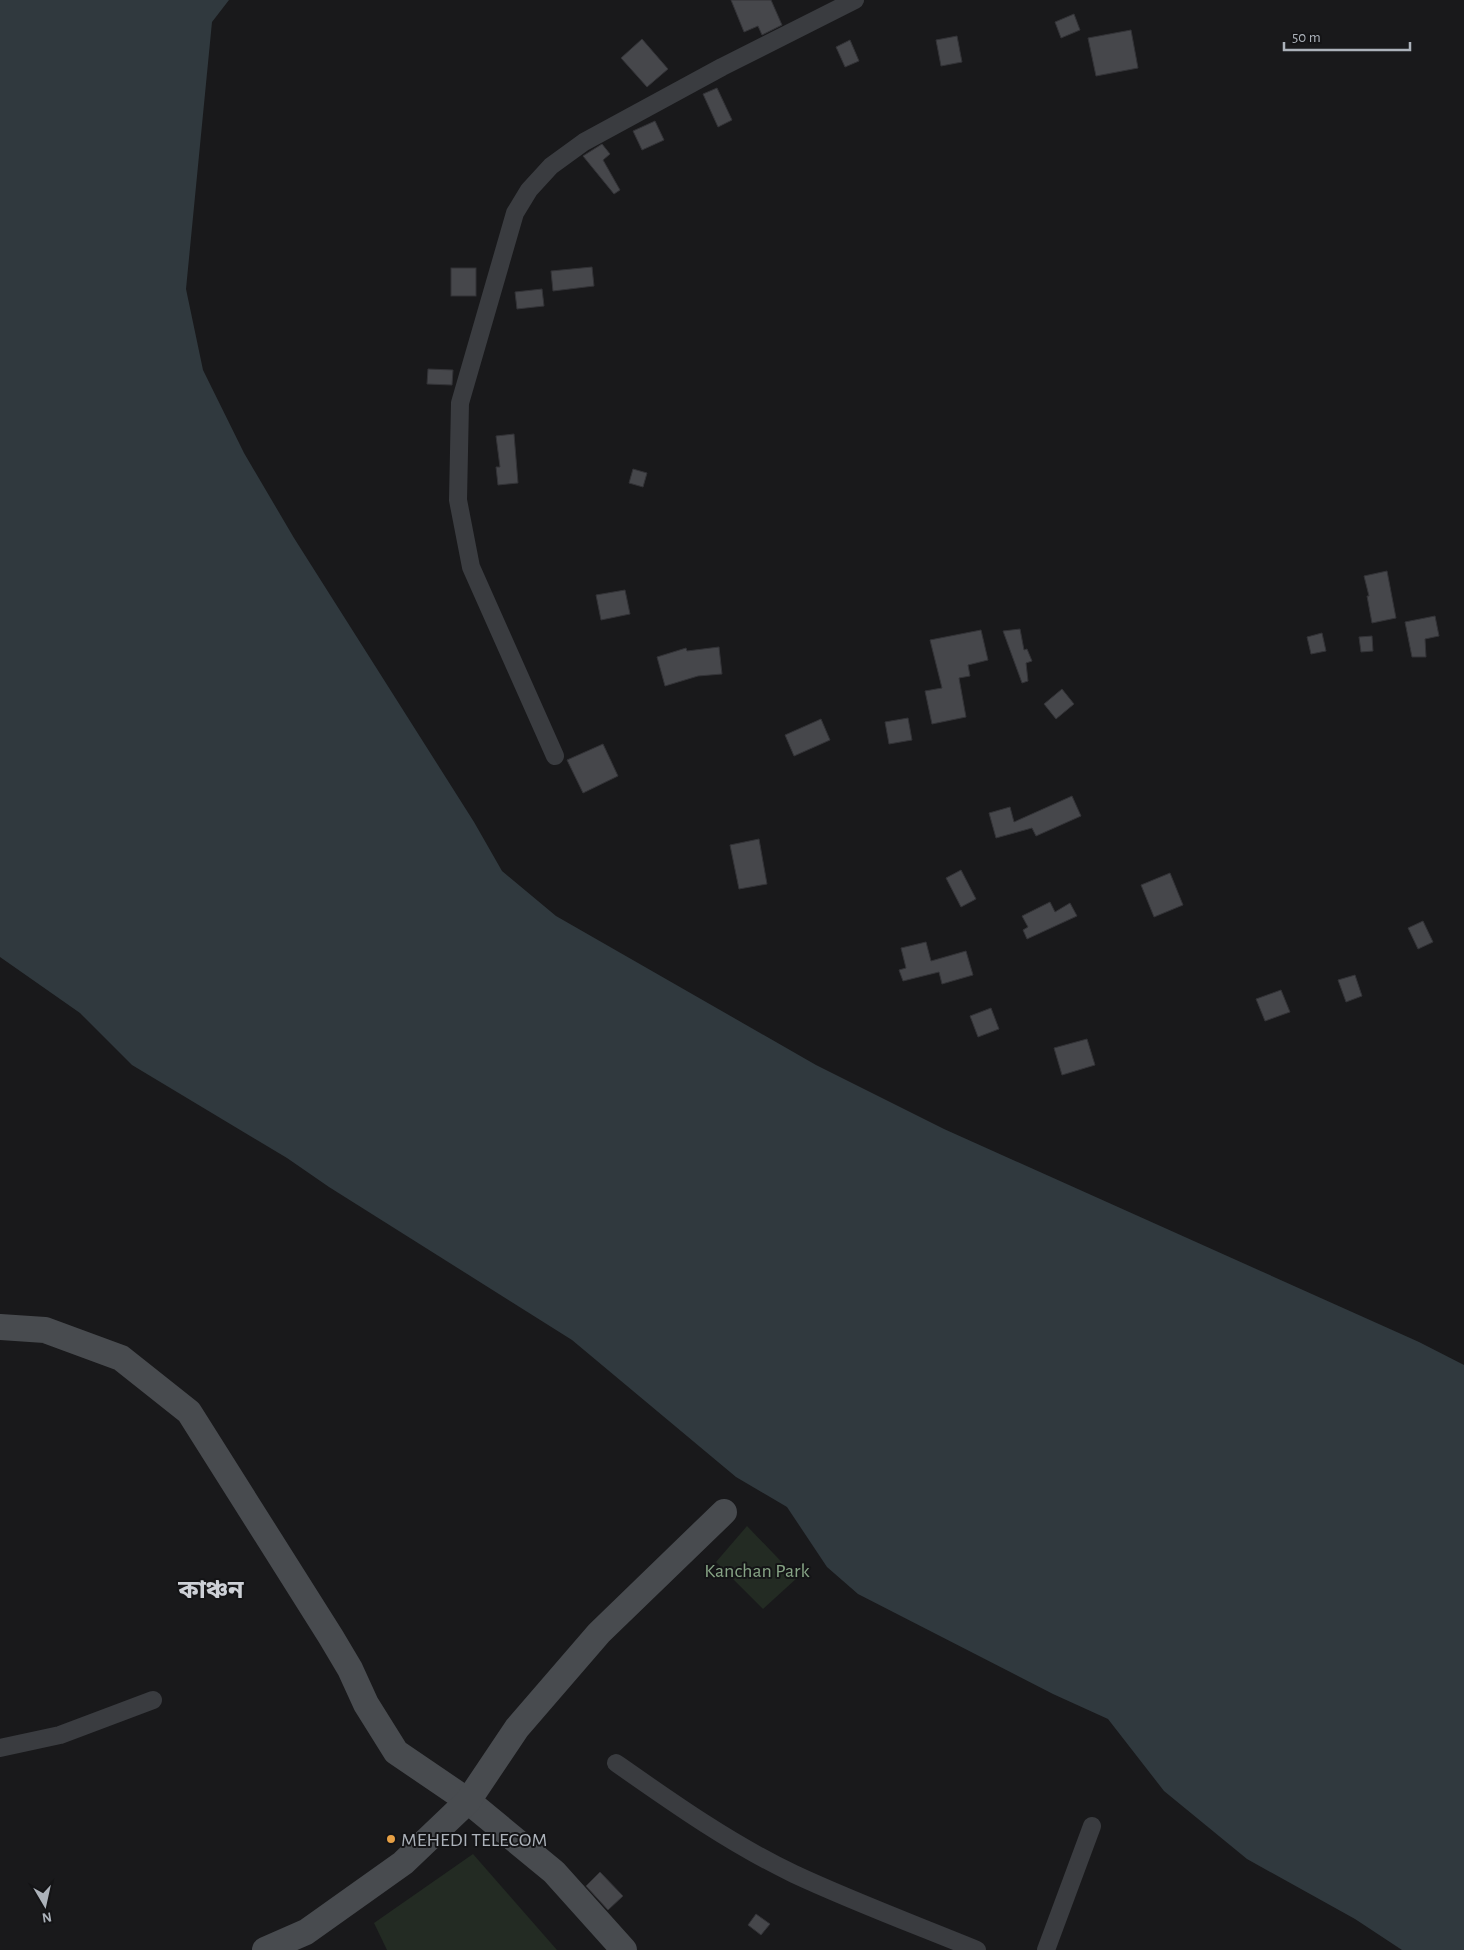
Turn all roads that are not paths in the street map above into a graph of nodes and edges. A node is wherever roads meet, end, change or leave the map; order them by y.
1 (855, 0) edge
2 (555, 756) dead end
3 (0, 1327) edge
4 (724, 1512) dead end
5 (153, 1700) dead end
6 (0, 1748) edge
7 (616, 1763) dead end
8 (468, 1801) junction
9 (1092, 1826) dead end
10 (265, 1950) edge
11 (624, 1950) edge
12 (977, 1950) edge
13 (1046, 1950) edge

1 - 2 street
3 - 8 street
4 - 8 street
5 - 6 street
7 - 12 street
8 - 10 street
8 - 11 street
9 - 13 street

